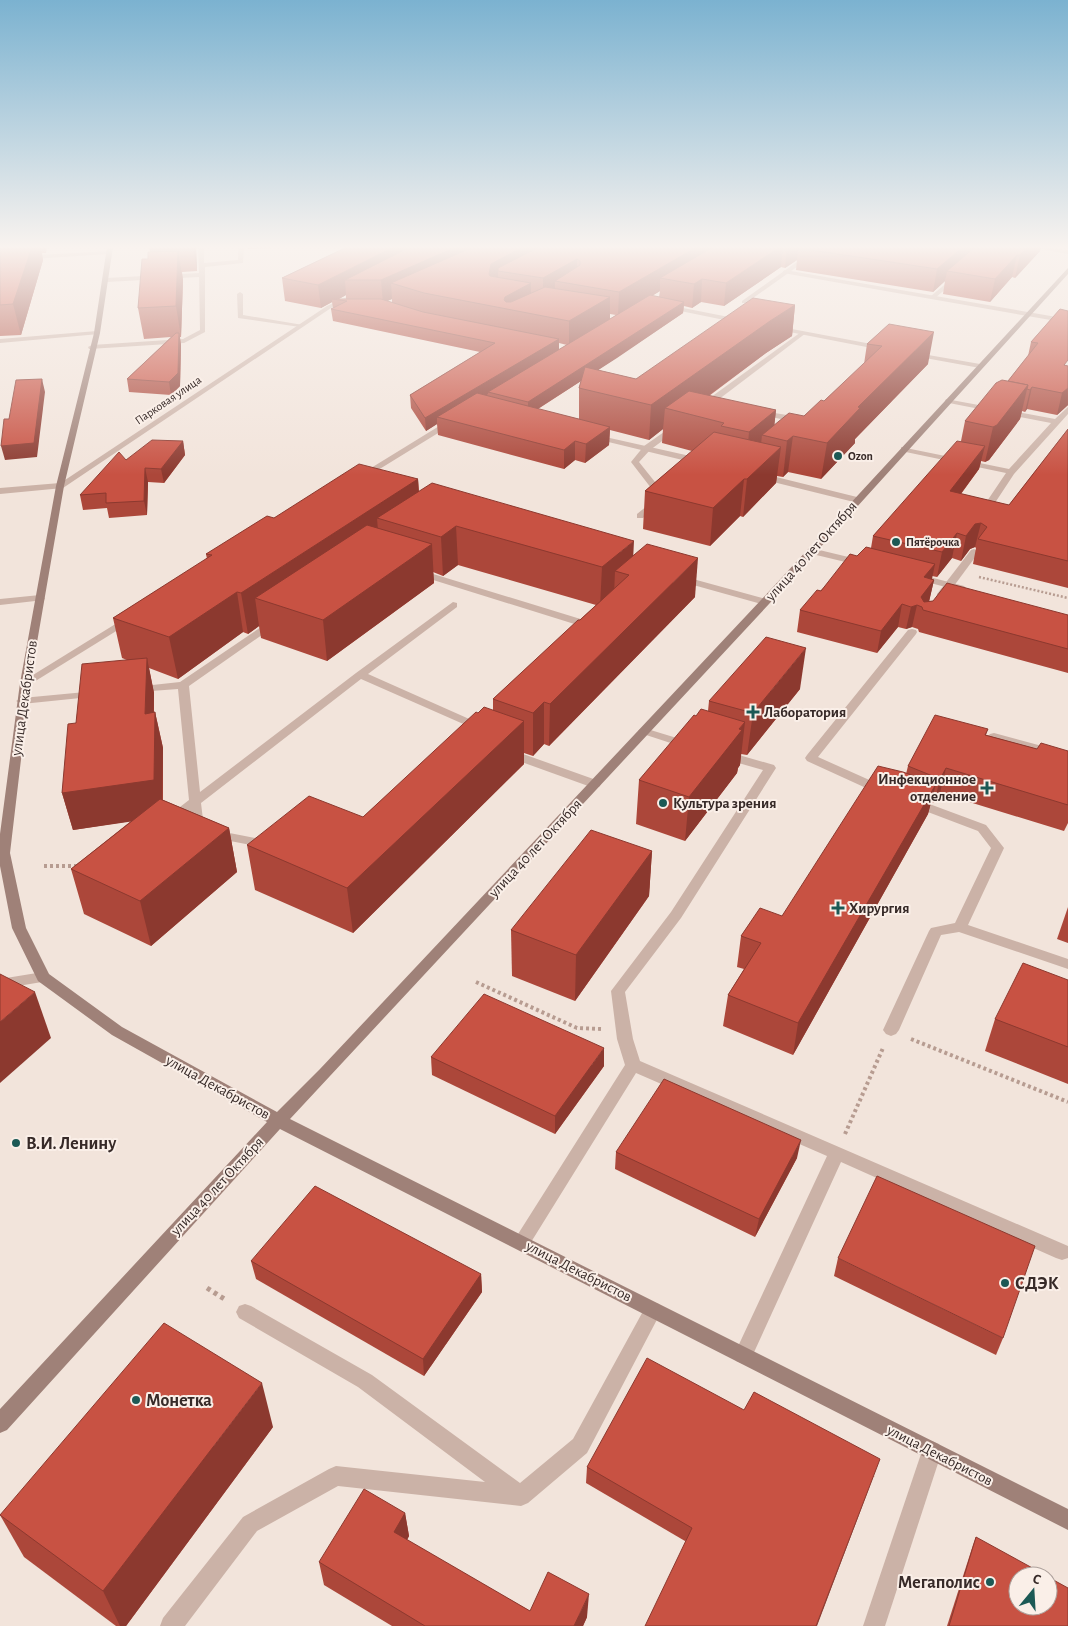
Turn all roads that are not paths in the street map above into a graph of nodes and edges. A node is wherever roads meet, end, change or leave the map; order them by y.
1 (99, 323) edge
2 (204, 323) edge
3 (284, 323) edge
4 (303, 323) edge
5 (1020, 323) edge
6 (300, 325) junction
7 (764, 325) edge
8 (97, 333) junction
9 (803, 333) junction
10 (0, 341) edge
11 (92, 347) junction
12 (887, 349) edge
13 (906, 352) edge
14 (980, 366) junction
15 (949, 400) junction
16 (710, 402) junction
17 (719, 404) edge
18 (747, 410) edge
19 (694, 413) edge
20 (1066, 414) edge
21 (462, 417) edge
22 (687, 419) edge
23 (1057, 422) junction
24 (582, 432) edge
25 (790, 436) edge
26 (647, 448) junction
27 (904, 449) junction
28 (712, 464) edge
29 (1011, 472) junction
30 (748, 473) edge
31 (353, 481) edge
32 (60, 486) junction
33 (0, 491) edge
34 (858, 500) junction
35 (984, 513) edge
36 (640, 516) dead end
37 (811, 550) junction
38 (974, 552) edge
39 (876, 567) edge
40 (407, 569) edge
41 (904, 574) edge
42 (669, 576) edge
43 (949, 585) junction
44 (968, 590) edge
45 (40, 598) junction
46 (0, 602) edge
47 (764, 602) junction
48 (453, 605) dead end
49 (934, 606) edge
50 (140, 612) edge
51 (602, 613) edge
52 (280, 618) edge
53 (912, 632) dead end
54 (360, 675) junction
55 (25, 683) junction
56 (183, 685) junction
57 (126, 690) edge
58 (107, 692) edge
59 (22, 701) junction
60 (644, 731) junction
61 (994, 736) edge
62 (470, 739) edge
63 (699, 748) edge
64 (497, 749) edge
65 (716, 753) edge
66 (1068, 757) edge
67 (595, 784) junction
68 (195, 801) junction
69 (158, 831) edge
70 (280, 831) edge
71 (960, 927) junction
72 (1068, 964) edge
73 (43, 977) junction
74 (0, 984) edge
75 (891, 1030) road end
76 (633, 1065) junction
77 (278, 1120) junction
78 (837, 1153) junction
79 (522, 1242) junction
80 (1062, 1252) dead end
81 (653, 1310) junction
82 (245, 1312) dead end
83 (743, 1355) junction
84 (0, 1423) edge
85 (932, 1451) junction
86 (521, 1496) junction
87 (1068, 1520) edge
88 (170, 1626) edge
89 (874, 1626) edge

1 - 8 street, улица Декабристов
2 - 11 street
3 - 6 street
4 - 6 street, Парковая улица
5 - 14 street, улица 40 лет Октября
6 - 32 street, Парковая улица
7 - 9 street
8 - 10 street
8 - 11 street, улица Декабристов
9 - 12 street
9 - 16 street
11 - 32 street, улица Декабристов
13 - 14 street
14 - 15 street, улица 40 лет Октября
15 - 23 street
15 - 27 street, улица 40 лет Октября
16 - 17 street
16 - 19 street
18 - 25 street
20 - 23 street
21 - 31 street
22 - 26 street
23 - 29 street
24 - 26 street
26 - 28 street
26 - 36 street
27 - 29 street
27 - 34 street, улица 40 лет Октября
29 - 35 street
30 - 34 street
32 - 33 street
32 - 45 street, улица Декабристов
34 - 37 street, улица 40 лет Октября
37 - 39 street
37 - 47 street, улица 40 лет Октября
38 - 43 street
40 - 51 street
41 - 43 street
42 - 47 street
43 - 44 street
43 - 49 street
45 - 46 street
45 - 55 street, улица Декабристов
47 - 60 street, улица 40 лет Октября
48 - 54 street
50 - 55 street
52 - 56 street
53 - 71 street
54 - 62 street
54 - 68 street
55 - 59 street, улица Декабристов
56 - 57 street
56 - 68 street
58 - 59 street
59 - 73 street, улица Декабристов
60 - 63 street
60 - 67 street, улица 40 лет Октября
61 - 66 street
64 - 67 street
65 - 76 street
67 - 77 street, улица 40 лет Октября
68 - 69 street
68 - 70 street
71 - 72 street
71 - 75 street
73 - 74 street
73 - 77 street, улица Декабристов
76 - 78 street
76 - 79 street
77 - 79 street, улица Декабристов
77 - 84 street, улица 40 лет Октября
78 - 80 street
78 - 83 street
79 - 81 street, улица Декабристов
81 - 83 street, улица Декабристов
81 - 86 street
82 - 86 street
83 - 85 street, улица Декабристов
85 - 87 street, улица Декабристов
85 - 89 street
86 - 88 street

